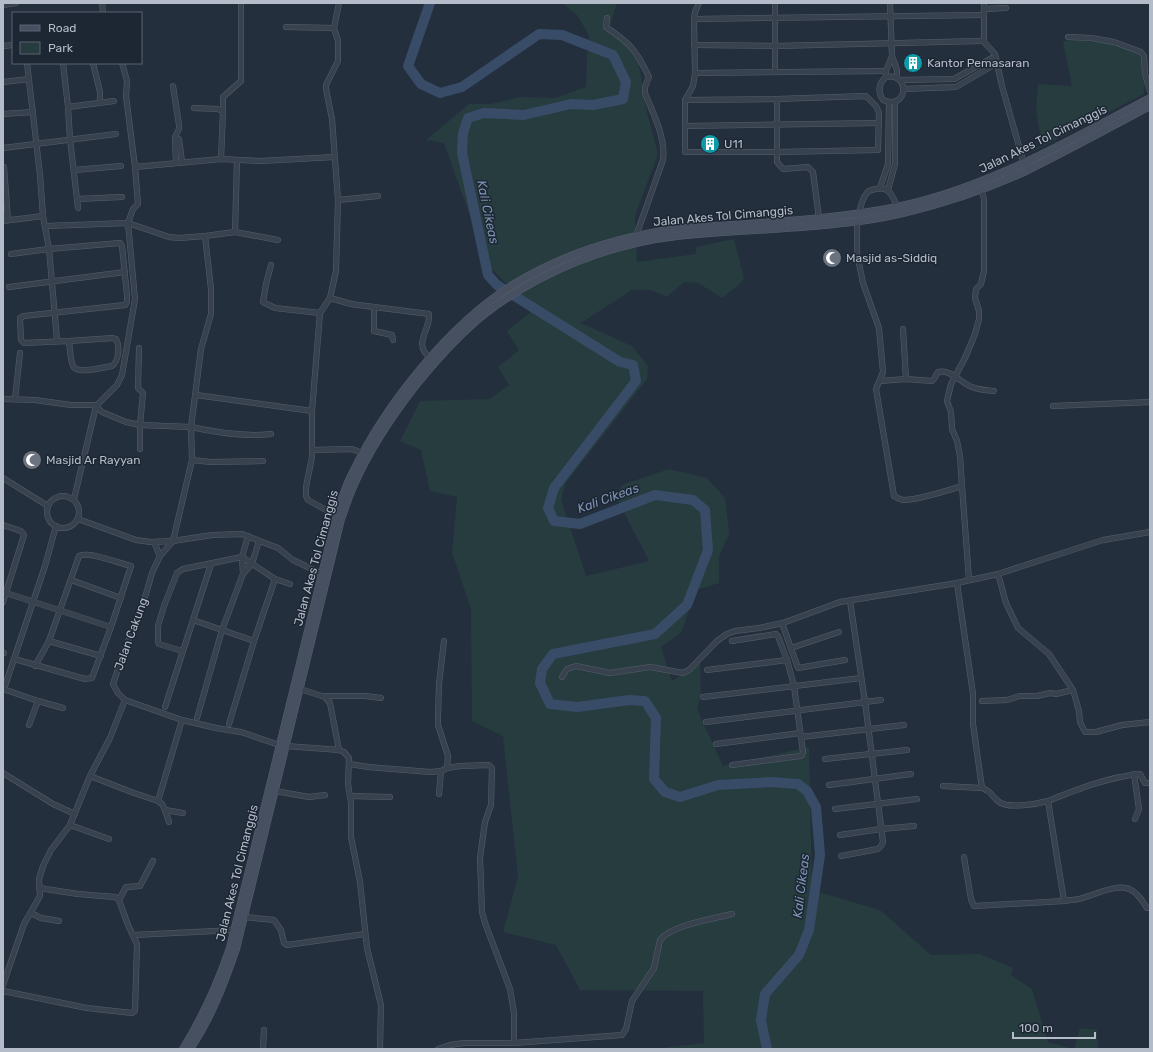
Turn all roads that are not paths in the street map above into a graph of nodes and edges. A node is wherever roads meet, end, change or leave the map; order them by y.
1 (16, 3) edge
2 (241, 3) edge
3 (339, 3) edge
4 (698, 3) edge
5 (775, 3) edge
6 (890, 3) edge
7 (3, 4) edge
8 (984, 6) edge
9 (1006, 8) dead end
10 (984, 15) junction
11 (890, 16) junction
12 (607, 18) dead end
13 (694, 19) junction
14 (775, 19) junction
15 (286, 27) dead end
16 (334, 28) junction
17 (1068, 37) dead end
18 (983, 41) junction
19 (892, 44) junction
20 (694, 45) junction
21 (775, 46) junction
22 (892, 56) junction
23 (992, 58) dead end
24 (27, 64) edge
25 (63, 64) edge
26 (93, 64) edge
27 (122, 64) edge
28 (992, 66) dead end
29 (886, 71) junction
30 (775, 72) junction
31 (695, 73) junction
32 (886, 78) junction
33 (29, 79) junction
34 (898, 79) junction
35 (954, 79) junction
36 (3, 82) edge
37 (173, 86) dead end
38 (956, 87) junction
39 (904, 89) junction
40 (1150, 91) edge
41 (880, 95) junction
42 (1150, 98) edge
43 (777, 99) junction
44 (684, 100) junction
45 (114, 101) dead end
46 (871, 101) junction
47 (889, 102) junction
48 (895, 102) junction
49 (100, 103) junction
50 (1150, 106) edge
51 (68, 107) junction
52 (194, 108) dead end
53 (223, 111) junction
54 (33, 112) junction
55 (3, 114) edge
56 (879, 123) junction
57 (685, 126) junction
58 (777, 126) junction
59 (116, 134) dead end
60 (179, 139) dead end
61 (70, 140) junction
62 (37, 143) junction
63 (3, 148) edge
64 (777, 152) junction
65 (335, 157) junction
66 (221, 159) junction
67 (237, 161) junction
68 (179, 162) junction
69 (1024, 164) junction
70 (121, 166) dead end
71 (4, 167) dead end
72 (135, 167) junction
73 (74, 170) junction
74 (980, 186) junction
75 (880, 188) junction
76 (888, 190) junction
77 (122, 196) dead end
78 (378, 196) dead end
79 (77, 199) junction
80 (338, 200) junction
81 (897, 207) junction
82 (78, 208) dead end
83 (859, 213) junction
84 (43, 216) junction
85 (823, 220) junction
86 (6, 221) edge
87 (857, 221) junction
88 (128, 222) junction
89 (46, 226) junction
90 (235, 232) junction
91 (205, 236) junction
92 (636, 236) junction
93 (278, 240) dead end
94 (49, 249) junction
95 (11, 254) dead end
96 (271, 265) dead end
97 (124, 272) junction
98 (52, 281) junction
99 (9, 287) dead end
100 (330, 298) junction
101 (374, 308) junction
102 (486, 309) junction
103 (54, 312) junction
104 (320, 313) junction
105 (903, 329) dead end
106 (58, 340) junction
107 (393, 340) dead end
108 (69, 341) junction
109 (139, 348) dead end
110 (20, 353) dead end
111 (430, 358) junction
112 (954, 375) junction
113 (906, 379) junction
114 (880, 381) junction
115 (994, 391) dead end
116 (196, 395) junction
117 (3, 399) edge
118 (15, 399) junction
119 (1150, 402) edge
120 (96, 406) junction
121 (1053, 406) dead end
122 (312, 411) junction
123 (140, 425) junction
124 (191, 427) junction
125 (271, 434) dead end
126 (140, 449) dead end
127 (312, 450) junction
128 (367, 450) junction
129 (192, 460) junction
130 (264, 461) dead end
131 (3, 478) edge
132 (962, 486) junction
133 (74, 499) junction
134 (48, 506) junction
135 (337, 513) junction
136 (78, 519) junction
137 (3, 525) edge
138 (56, 526) junction
139 (1150, 532) edge
140 (248, 536) junction
141 (173, 541) junction
142 (259, 541) junction
143 (154, 542) junction
144 (160, 556) junction
145 (242, 557) junction
146 (211, 564) junction
147 (252, 564) junction
148 (243, 574) junction
149 (322, 574) junction
150 (998, 574) junction
151 (275, 579) junction
152 (71, 580) junction
153 (969, 580) junction
154 (957, 583) junction
155 (290, 584) dead end
156 (6, 593) junction
157 (121, 598) junction
158 (34, 601) junction
159 (850, 601) junction
160 (3, 602) edge
161 (61, 610) junction
162 (193, 620) junction
163 (782, 623) junction
164 (111, 627) junction
165 (222, 630) junction
166 (839, 632) dead end
167 (49, 641) junction
168 (254, 641) junction
169 (444, 641) dead end
170 (732, 641) dead end
171 (791, 648) junction
172 (182, 651) junction
173 (101, 656) junction
174 (18, 660) dead end
175 (788, 660) junction
176 (845, 660) dead end
177 (35, 666) junction
178 (707, 670) dead end
179 (562, 677) dead end
180 (861, 678) junction
181 (794, 686) junction
182 (4, 689) edge
183 (300, 689) junction
184 (1073, 690) junction
185 (322, 696) junction
186 (703, 697) dead end
187 (381, 698) dead end
188 (125, 700) junction
189 (881, 700) dead end
190 (38, 701) junction
191 (982, 701) dead end
192 (865, 702) junction
193 (165, 707) dead end
194 (63, 708) dead end
195 (798, 711) junction
196 (197, 718) dead end
197 (182, 720) junction
198 (706, 722) dead end
199 (1150, 722) edge
200 (229, 724) dead end
201 (29, 725) dead end
202 (904, 725) dead end
203 (868, 729) junction
204 (800, 735) junction
205 (716, 744) dead end
206 (282, 746) junction
207 (339, 750) junction
208 (907, 750) dead end
209 (871, 755) junction
210 (825, 759) dead end
211 (350, 764) junction
212 (732, 765) dead end
213 (447, 768) junction
214 (441, 771) junction
215 (3, 773) edge
216 (911, 774) dead end
217 (1134, 774) junction
218 (90, 776) junction
219 (875, 779) junction
220 (1150, 783) edge
221 (829, 785) dead end
222 (944, 786) dead end
223 (982, 788) junction
224 (275, 792) junction
225 (440, 794) dead end
226 (325, 795) dead end
227 (350, 796) junction
228 (390, 797) dead end
229 (916, 799) dead end
230 (158, 801) junction
231 (1048, 801) junction
232 (878, 803) junction
233 (835, 809) dead end
234 (165, 810) junction
235 (183, 813) dead end
236 (75, 814) junction
237 (1135, 819) dead end
238 (169, 822) dead end
239 (70, 825) junction
240 (914, 826) dead end
241 (881, 829) junction
242 (840, 835) dead end
243 (109, 839) dead end
244 (841, 856) dead end
245 (964, 857) dead end
246 (153, 861) dead end
247 (39, 888) junction
248 (118, 900) junction
249 (1064, 901) junction
250 (1150, 908) edge
251 (31, 913) junction
252 (732, 914) dead end
253 (245, 917) junction
254 (59, 921) dead end
255 (235, 930) junction
256 (365, 934) junction
257 (134, 935) junction
258 (233, 948) junction
259 (3, 985) edge
260 (3, 991) edge
261 (264, 1030) dead end
262 (514, 1043) junction
263 (183, 1049) edge
264 (190, 1049) edge
265 (263, 1049) edge
266 (380, 1049) edge
267 (438, 1049) edge

1 - 7 street
2 - 53 street
3 - 16 street
4 - 13 street
5 - 14 street
6 - 11 street
8 - 9 street
8 - 10 street
10 - 11 street
10 - 18 street
11 - 14 street
11 - 19 street
12 - 92 street
13 - 14 street
13 - 20 street
14 - 21 street
15 - 16 street
16 - 65 street
17 - 40 street
18 - 19 street
18 - 69 street
19 - 21 street
19 - 22 street
20 - 21 street
20 - 31 street
21 - 30 street
22 - 29 street
22 - 34 street
23 - 35 street
24 - 33 street
25 - 51 street
26 - 49 street
27 - 72 street
28 - 38 street
29 - 30 street
29 - 32 street
30 - 31 street
31 - 44 street
32 - 34 street
32 - 41 street
33 - 36 street
33 - 54 street
34 - 35 street
34 - 39 street
35 - 38 street
37 - 68 street
38 - 39 street
39 - 48 street
41 - 46 street
41 - 47 street
42 - 69 main road, Jalan Akes Tol Cimanggis
43 - 44 street
43 - 46 street
43 - 58 street
44 - 57 street
45 - 49 street
46 - 56 street
47 - 48 street
47 - 75 street
48 - 76 street
49 - 51 street
50 - 74 main road
51 - 61 street
52 - 53 street
53 - 66 street
54 - 55 street
54 - 62 street
56 - 58 street
56 - 64 street
57 - 58 street
57 - 64 street
58 - 64 street
59 - 61 street
60 - 68 street
61 - 62 street
61 - 73 street
62 - 63 street
62 - 84 street
64 - 85 street
65 - 67 street
65 - 80 street
66 - 67 street
66 - 68 street
67 - 90 street
68 - 72 street
69 - 74 main road, Jalan Akes Tol Cimanggis
70 - 73 street
71 - 86 street
72 - 88 street
73 - 79 street
74 - 81 main road, Jalan Akes Tol Cimanggis
74 - 87 main road
74 - 112 street
75 - 76 street
75 - 83 street
76 - 81 street
77 - 79 street
78 - 80 street
79 - 82 street
80 - 100 street
81 - 83 main road, Jalan Akes Tol Cimanggis
83 - 85 main road, Jalan Akes Tol Cimanggis
84 - 86 street
84 - 89 street
85 - 87 main road
85 - 92 main road, Jalan Akes Tol Cimanggis
85 - 102 main road, Jalan Akes Tol Cimanggis
87 - 114 street
88 - 89 street
88 - 91 street
88 - 120 street
89 - 94 street
90 - 91 street
90 - 93 street
91 - 116 street
92 - 102 main road, Jalan Akes Tol Cimanggis
94 - 95 street
94 - 97 street
94 - 98 street
96 - 104 street
97 - 98 street
97 - 103 street
98 - 99 street
98 - 103 street
100 - 101 street
100 - 104 street
101 - 107 street
101 - 111 street
102 - 111 main road, Jalan Akes Tol Cimanggis
102 - 128 main road, Jalan Akes Tol Cimanggis
103 - 106 street
103 - 106 street
104 - 122 street
105 - 113 street
106 - 108 street
108 - 108 street
109 - 123 street
110 - 118 street
111 - 128 main road, Jalan Akes Tol Cimanggis
112 - 113 street
112 - 115 street
112 - 132 street
113 - 114 street
114 - 132 street
116 - 122 street
116 - 124 street
117 - 118 street
118 - 120 street
119 - 121 street
120 - 123 street
120 - 133 street
122 - 127 street
123 - 124 street
123 - 126 street
124 - 125 street
124 - 129 street
127 - 128 street
127 - 135 street
128 - 135 main road, Jalan Akes Tol Cimanggis
128 - 183 main road, Jalan Akes Tol Cimanggis
129 - 130 street
129 - 141 street
131 - 134 street
132 - 153 street
133 - 134 street
133 - 136 street
134 - 138 street
135 - 149 main road, Jalan Akes Tol Cimanggis
136 - 138 street
136 - 143 street
137 - 156 street
138 - 158 street
139 - 150 street
140 - 141 street
140 - 142 street
140 - 145 street
141 - 143 street
141 - 144 street, Jalan Cakung
142 - 147 street
142 - 149 street
143 - 144 street
144 - 188 street, Jalan Cakung
145 - 146 street
145 - 147 street
145 - 148 street
146 - 162 street
146 - 172 street
147 - 148 street
147 - 151 street
148 - 165 street
149 - 206 main road, Jalan Akes Tol Cimanggis
150 - 153 street
150 - 184 street
151 - 155 street
151 - 168 street
152 - 157 street
152 - 157 street
152 - 161 street
153 - 154 street
154 - 159 street
154 - 223 street
156 - 158 street
156 - 160 street
157 - 164 street
158 - 161 street
158 - 182 street
159 - 163 street
159 - 180 street
161 - 164 street
161 - 167 street
162 - 165 street
162 - 172 street
163 - 171 street
163 - 179 street
164 - 173 street
165 - 168 street
165 - 196 street
166 - 171 street
167 - 173 street
167 - 177 street
168 - 200 street
169 - 213 street
170 - 175 street
171 - 176 street
172 - 193 street
173 - 177 street
174 - 177 street
175 - 178 street
175 - 181 street
180 - 181 street
180 - 192 street
181 - 186 street
181 - 195 street
182 - 190 street
183 - 185 street
183 - 206 main road, Jalan Akes Tol Cimanggis
184 - 191 street
184 - 199 street
185 - 187 street
185 - 207 street
188 - 197 street
188 - 218 street
189 - 192 street
190 - 194 street
190 - 201 street
192 - 195 street
192 - 203 street
195 - 198 street
195 - 204 street
197 - 206 street
197 - 230 street
202 - 203 street
203 - 204 street
203 - 209 street
204 - 205 street
204 - 212 street
206 - 207 street
206 - 224 main road, Jalan Akes Tol Cimanggis
206 - 255 main road, Jalan Akes Tol Cimanggis
207 - 211 street
208 - 209 street
209 - 210 street
209 - 219 street
211 - 214 street
211 - 227 street
213 - 214 street
213 - 262 street
214 - 225 street
215 - 236 street
216 - 219 street
217 - 220 street
217 - 231 street
217 - 237 street
218 - 230 street
218 - 236 street
219 - 221 street
219 - 232 street
222 - 223 street
223 - 231 street
224 - 226 street
224 - 253 main road, Jalan Akes Tol Cimanggis
227 - 228 street
227 - 256 street
229 - 232 street
230 - 234 street
231 - 249 street
232 - 233 street
232 - 241 street
234 - 235 street
234 - 238 street
236 - 239 street
239 - 243 street
239 - 247 street
240 - 241 street
241 - 242 street
241 - 244 street
245 - 249 street
246 - 248 street
247 - 248 street
247 - 251 street
248 - 257 street
249 - 250 street
251 - 254 street
251 - 259 street
252 - 262 street
253 - 256 street
253 - 258 main road, Jalan Akes Tol Cimanggis
255 - 257 street
255 - 258 main road, Jalan Akes Tol Cimanggis
256 - 266 street
257 - 260 street
258 - 263 main road, Jalan Akes Tol Cimanggis
258 - 264 main road, Jalan Akes Tol Cimanggis
261 - 265 street
262 - 267 street

